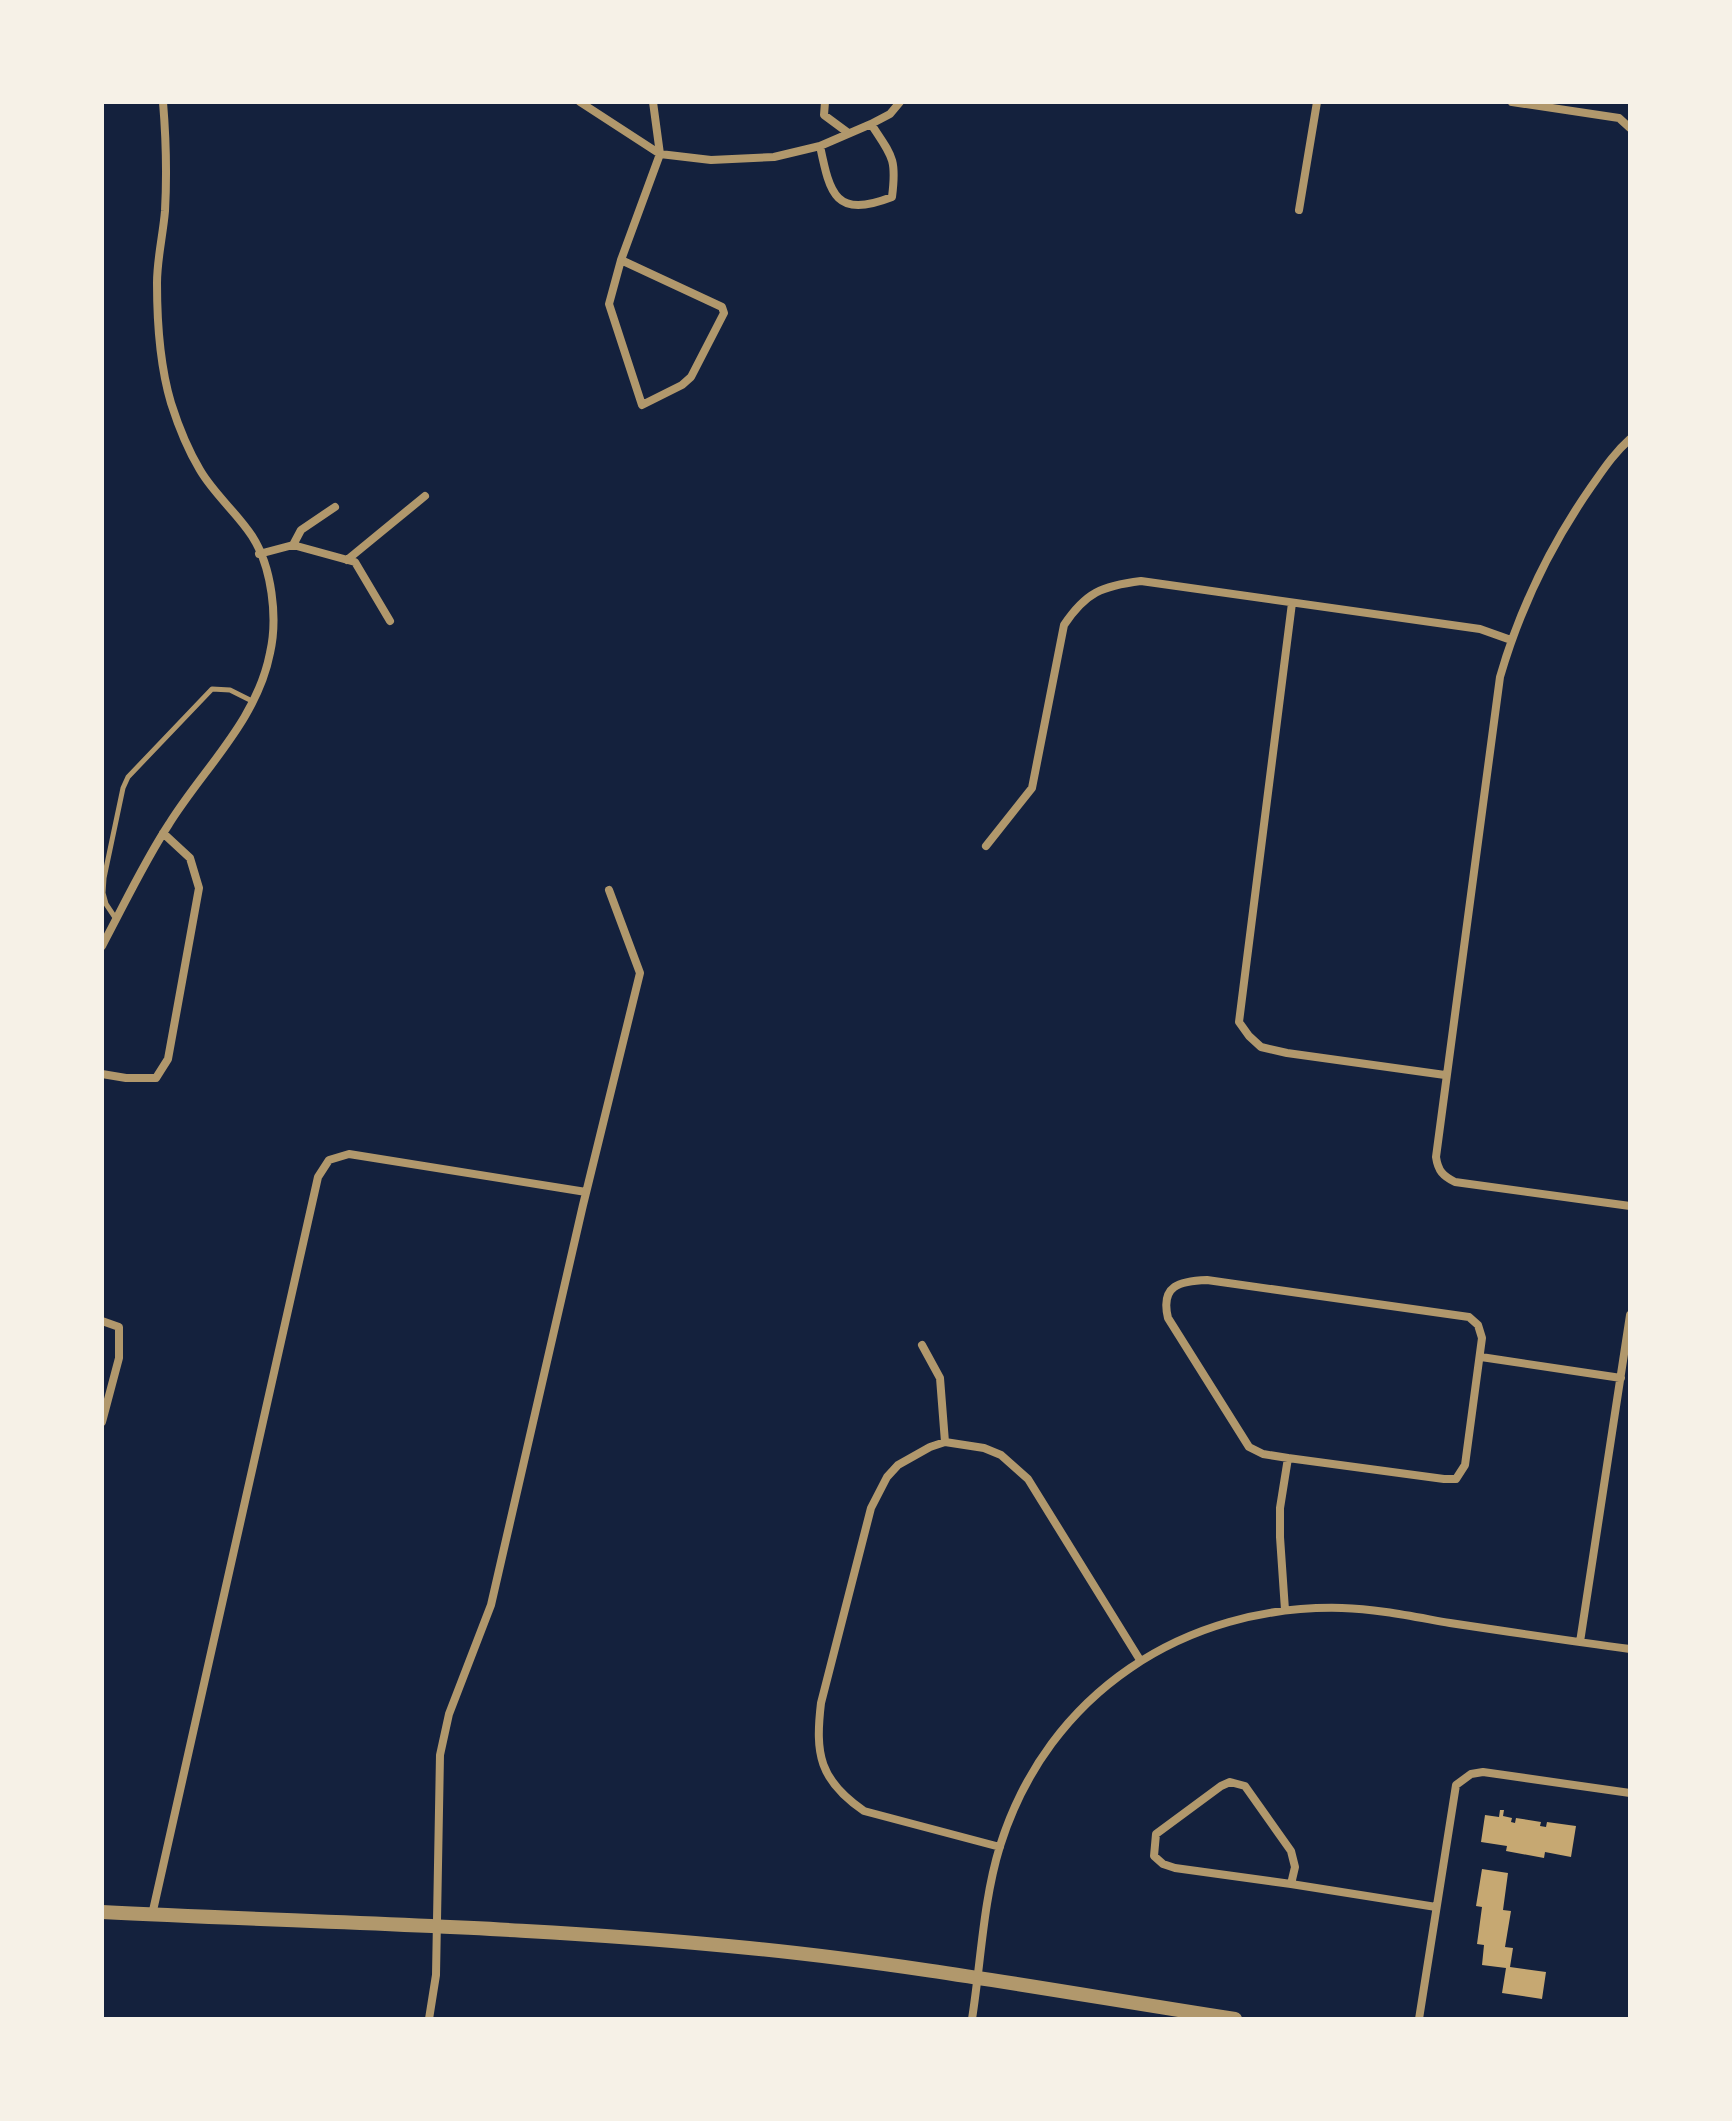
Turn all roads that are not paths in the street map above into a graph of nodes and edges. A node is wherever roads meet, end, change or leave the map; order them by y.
1 (163, 102) edge
2 (580, 102) edge
3 (653, 102) edge
4 (825, 102) edge
5 (900, 102) edge
6 (1317, 102) edge
7 (1512, 102) edge
8 (871, 124) junction
9 (1630, 128) edge
10 (847, 132) junction
11 (820, 146) junction
12 (660, 154) junction
13 (1299, 210) dead end
14 (621, 260) junction
15 (1630, 439) edge
16 (425, 496) dead end
17 (335, 507) dead end
18 (293, 545) junction
19 (259, 554) junction
20 (347, 560) junction
21 (1292, 603) junction
22 (390, 621) dead end
23 (1511, 640) junction
24 (253, 701) junction
25 (163, 833) junction
26 (986, 846) dead end
27 (609, 890) dead end
28 (116, 919) junction
29 (102, 946) edge
30 (102, 1074) edge
31 (1445, 1075) junction
32 (586, 1192) junction
33 (1630, 1206) edge
34 (1630, 1315) edge
35 (102, 1321) edge
36 (922, 1345) dead end
37 (1481, 1357) junction
38 (1621, 1378) junction
39 (102, 1422) edge
40 (945, 1442) junction
41 (1288, 1458) junction
42 (1285, 1610) junction
43 (1580, 1642) junction
44 (1630, 1649) edge
45 (1140, 1660) junction
46 (1630, 1793) edge
47 (1000, 1847) junction
48 (1291, 1884) junction
49 (1436, 1907) junction
50 (102, 1912) edge
51 (152, 1915) junction
52 (436, 1925) junction
53 (977, 1979) junction
54 (429, 2019) edge
55 (972, 2019) edge
56 (1235, 2019) edge
57 (1419, 2019) edge

1 - 19 street
2 - 12 street
3 - 12 street
4 - 10 street
5 - 8 street
6 - 13 street
7 - 9 street
8 - 10 street
8 - 11 street
10 - 11 street
11 - 12 street
12 - 14 street
14 - 14 street
15 - 23 street
16 - 20 street
17 - 18 street
18 - 19 street
18 - 20 street
19 - 24 street
20 - 22 street
21 - 23 street
21 - 26 street
21 - 31 street
23 - 31 street
24 - 25 street
24 - 28 lane
25 - 28 street
25 - 30 street
27 - 32 street
28 - 29 street
31 - 33 street
32 - 51 street
32 - 52 street
34 - 38 street
35 - 39 street
36 - 40 street
37 - 38 street
37 - 41 street
37 - 41 street
38 - 43 street
40 - 45 street
40 - 47 street
41 - 42 street
42 - 43 street
42 - 45 street
43 - 44 street
45 - 47 street
46 - 49 street
47 - 53 street
48 - 48 street
48 - 49 street
49 - 57 street
50 - 51 street
51 - 52 street
52 - 53 street
52 - 54 street
53 - 55 street
53 - 56 street

